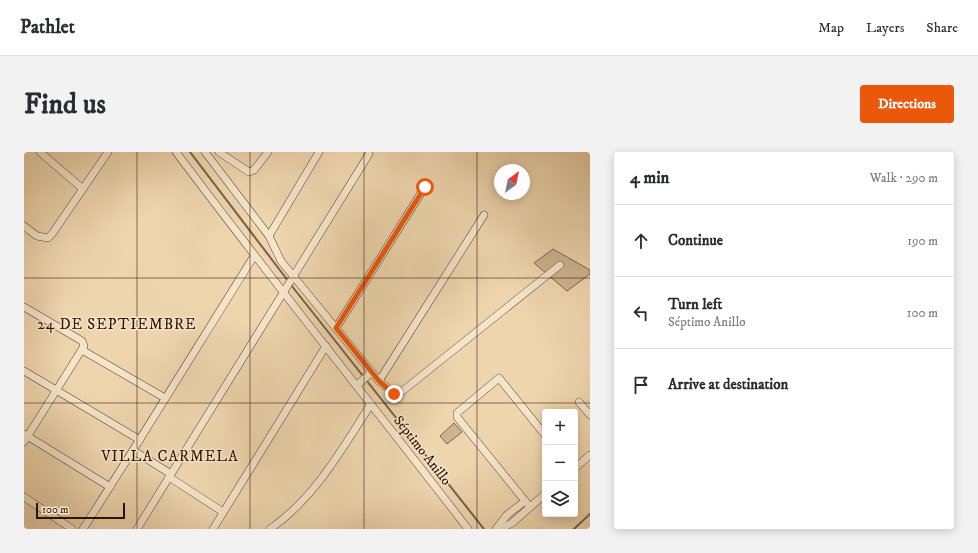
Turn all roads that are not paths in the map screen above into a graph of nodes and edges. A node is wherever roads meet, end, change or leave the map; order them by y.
1 (40, 152) edge
2 (108, 152) edge
3 (176, 152) edge
4 (216, 152) edge
5 (219, 152) edge
6 (268, 152) edge
7 (319, 152) edge
8 (206, 154) edge
9 (369, 154) dead end
10 (425, 187) dead end
11 (84, 189) junction
12 (484, 216) dead end
13 (24, 226) edge
14 (269, 236) junction
15 (254, 256) junction
16 (560, 265) dead end
17 (290, 281) junction
18 (282, 292) junction
19 (24, 307) edge
20 (336, 328) junction
21 (326, 346) junction
22 (82, 350) junction
23 (24, 371) edge
24 (364, 379) junction
25 (379, 381) junction
26 (57, 390) junction
27 (165, 398) junction
28 (579, 402) dead end
29 (371, 404) junction
30 (590, 415) edge
31 (542, 431) edge
32 (25, 438) edge
33 (140, 440) junction
34 (134, 451) junction
35 (590, 455) edge
36 (578, 465) edge
37 (170, 476) junction
38 (110, 487) junction
39 (24, 497) edge
40 (542, 497) edge
41 (525, 501) junction
42 (530, 508) junction
43 (223, 512) junction
44 (72, 529) edge
45 (83, 529) edge
46 (137, 529) edge
47 (213, 529) edge
48 (270, 529) edge
49 (468, 529) edge
50 (496, 529) edge
51 (500, 529) edge

1 - 11 street
2 - 11 street
3 - 15 street, Séptimo Anillo
4 - 8 street
5 - 6 street
7 - 14 street
8 - 14 street, Séptimo Anillo
9 - 17 street
10 - 20 street
11 - 13 street
12 - 25 street
14 - 17 street, Séptimo Anillo
15 - 18 street, Séptimo Anillo
15 - 27 street
16 - 25 street, Séptimo Anillo
17 - 18 street
17 - 20 street, Séptimo Anillo
18 - 21 street, Séptimo Anillo
18 - 37 street
19 - 22 street
20 - 24 street, Séptimo Anillo
21 - 24 street, Séptimo Anillo
21 - 43 street
22 - 26 street
22 - 27 street
23 - 26 street
24 - 25 street, Séptimo Anillo
24 - 29 street, Séptimo Anillo
26 - 32 street
26 - 33 street
27 - 33 street
28 - 30 street
29 - 48 street
29 - 49 street, Séptimo Anillo
31 - 41 street
32 - 38 street
33 - 34 street
34 - 37 street
34 - 38 street
35 - 36 street
37 - 43 street
37 - 46 street
38 - 45 street
39 - 44 street
40 - 42 street
41 - 42 street
41 - 50 street
42 - 51 street
43 - 47 street

